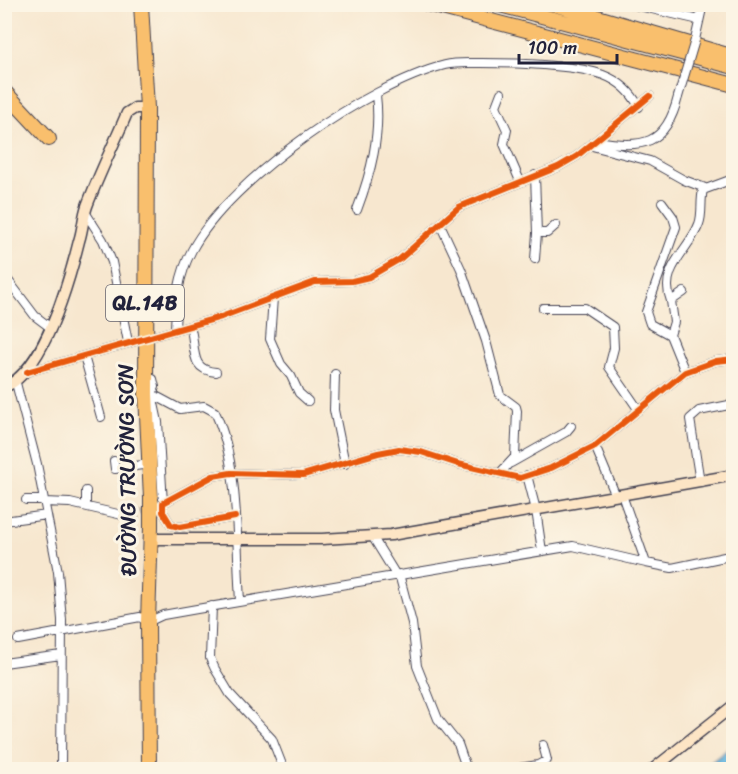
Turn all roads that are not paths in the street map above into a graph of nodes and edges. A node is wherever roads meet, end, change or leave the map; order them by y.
1 (141, 4) edge
2 (148, 4) edge
3 (428, 4) edge
4 (496, 4) edge
5 (553, 4) edge
6 (630, 4) edge
7 (703, 4) edge
8 (699, 20) junction
9 (144, 26) junction
10 (734, 57) edge
11 (734, 67) edge
12 (734, 85) edge
13 (4, 91) edge
14 (501, 93) dead end
15 (376, 95) junction
16 (650, 96) dead end
17 (639, 106) junction
18 (147, 108) junction
19 (47, 136) dead end
20 (595, 144) junction
21 (535, 175) junction
22 (734, 176) edge
23 (520, 181) junction
24 (705, 188) junction
25 (662, 202) dead end
26 (357, 210) dead end
27 (85, 212) junction
28 (440, 224) junction
29 (556, 225) dead end
30 (537, 233) junction
31 (535, 259) dead end
32 (4, 275) edge
33 (684, 292) dead end
34 (273, 298) junction
35 (671, 301) junction
36 (543, 308) dead end
37 (190, 326) junction
38 (51, 328) junction
39 (175, 329) junction
40 (670, 335) junction
41 (146, 336) junction
42 (128, 342) junction
43 (84, 356) junction
44 (734, 359) edge
45 (27, 372) junction
46 (216, 372) dead end
47 (686, 372) junction
48 (335, 374) dead end
49 (146, 378) junction
50 (16, 382) junction
51 (4, 387) edge
52 (152, 394) junction
53 (308, 401) dead end
54 (734, 404) edge
55 (638, 409) junction
56 (101, 417) dead end
57 (571, 426) dead end
58 (595, 446) junction
59 (114, 461) dead end
60 (149, 464) junction
61 (345, 464) junction
62 (510, 464) junction
63 (231, 473) junction
64 (500, 473) junction
65 (734, 475) edge
66 (527, 476) junction
67 (700, 482) junction
68 (86, 491) dead end
69 (619, 496) junction
70 (26, 500) dead end
71 (44, 501) junction
72 (157, 501) junction
73 (86, 506) junction
74 (536, 510) junction
75 (47, 515) junction
76 (235, 516) junction
77 (131, 517) tunnel mouth
78 (4, 521) edge
79 (151, 533) junction
80 (372, 536) junction
81 (237, 539) junction
82 (542, 551) junction
83 (734, 555) edge
84 (646, 563) junction
85 (397, 575) junction
86 (240, 602) junction
87 (212, 606) junction
88 (148, 622) junction
89 (62, 633) junction
90 (18, 640) dead end
91 (61, 655) junction
92 (4, 663) edge
93 (734, 705) edge
94 (543, 745) dead end
95 (61, 770) edge
96 (149, 770) edge
97 (284, 770) edge
98 (467, 770) edge
99 (507, 770) edge
100 (652, 770) edge

1 - 9 highway, ĐƯỜNG TRƯỜNG SƠN / QL.14B
2 - 9 highway, ĐƯỜNG TRƯỜNG SƠN / QL.14B
3 - 12 highway
4 - 11 highway
5 - 10 highway
6 - 8 street
7 - 8 street
8 - 20 street, bridge
9 - 18 highway, ĐƯỜNG TRƯỜNG SƠN / QL.14B
13 - 19 highway
14 - 23 street
15 - 17 street
15 - 26 street
15 - 39 street
16 - 17 street
17 - 20 street
18 - 27 street
18 - 41 highway, ĐƯỜNG TRƯỜNG SƠN / QL.14B
20 - 21 street
20 - 24 street
21 - 23 street
21 - 30 street
22 - 24 street
23 - 28 street
24 - 35 street
25 - 40 street
27 - 38 street
27 - 42 street
28 - 34 street
28 - 62 street
29 - 30 street
30 - 31 street
32 - 38 street
33 - 35 street
34 - 37 street
34 - 53 street
35 - 40 street
36 - 55 street
37 - 39 street
37 - 46 street
38 - 45 street
39 - 41 street
40 - 47 street
41 - 42 street
41 - 49 highway, ĐƯỜNG TRƯỜNG SƠN / QL.14B
42 - 43 street
43 - 45 street
43 - 56 street
44 - 47 street
45 - 50 street
47 - 55 street
48 - 61 street
49 - 52 street
49 - 60 highway, ĐƯỜNG TRƯỜNG SƠN / QL.14B
50 - 51 street
50 - 71 street
52 - 63 street
52 - 72 street
54 - 67 street
55 - 58 street
57 - 62 street
58 - 66 street
58 - 69 street
59 - 60 street
60 - 72 highway, ĐƯỜNG TRƯỜNG SƠN / QL.14B
61 - 63 street
61 - 64 street
62 - 64 street
63 - 72 street
63 - 76 street
64 - 66 street
65 - 67 street
66 - 74 street
67 - 69 street
68 - 73 street
69 - 74 street
69 - 84 street
70 - 71 street
71 - 73 street
71 - 75 street
72 - 76 street
72 - 79 highway, ĐƯỜNG TRƯỜNG SƠN / QL.14B, bridge
73 - 77 street
74 - 80 street
74 - 82 street
75 - 78 street
75 - 89 street
76 - 81 street
79 - 81 street
79 - 88 highway, ĐƯỜNG TRƯỜNG SƠN / QL.14B
80 - 81 street
80 - 85 street
81 - 86 street
82 - 84 street
82 - 85 street
83 - 84 street
85 - 86 street
85 - 98 street
86 - 87 street
87 - 88 street
87 - 97 street
88 - 89 street
88 - 96 highway, ĐƯỜNG TRƯỜNG SƠN / QL.14B
89 - 90 street
89 - 91 street
91 - 92 street
91 - 95 street
93 - 100 street
94 - 99 street

